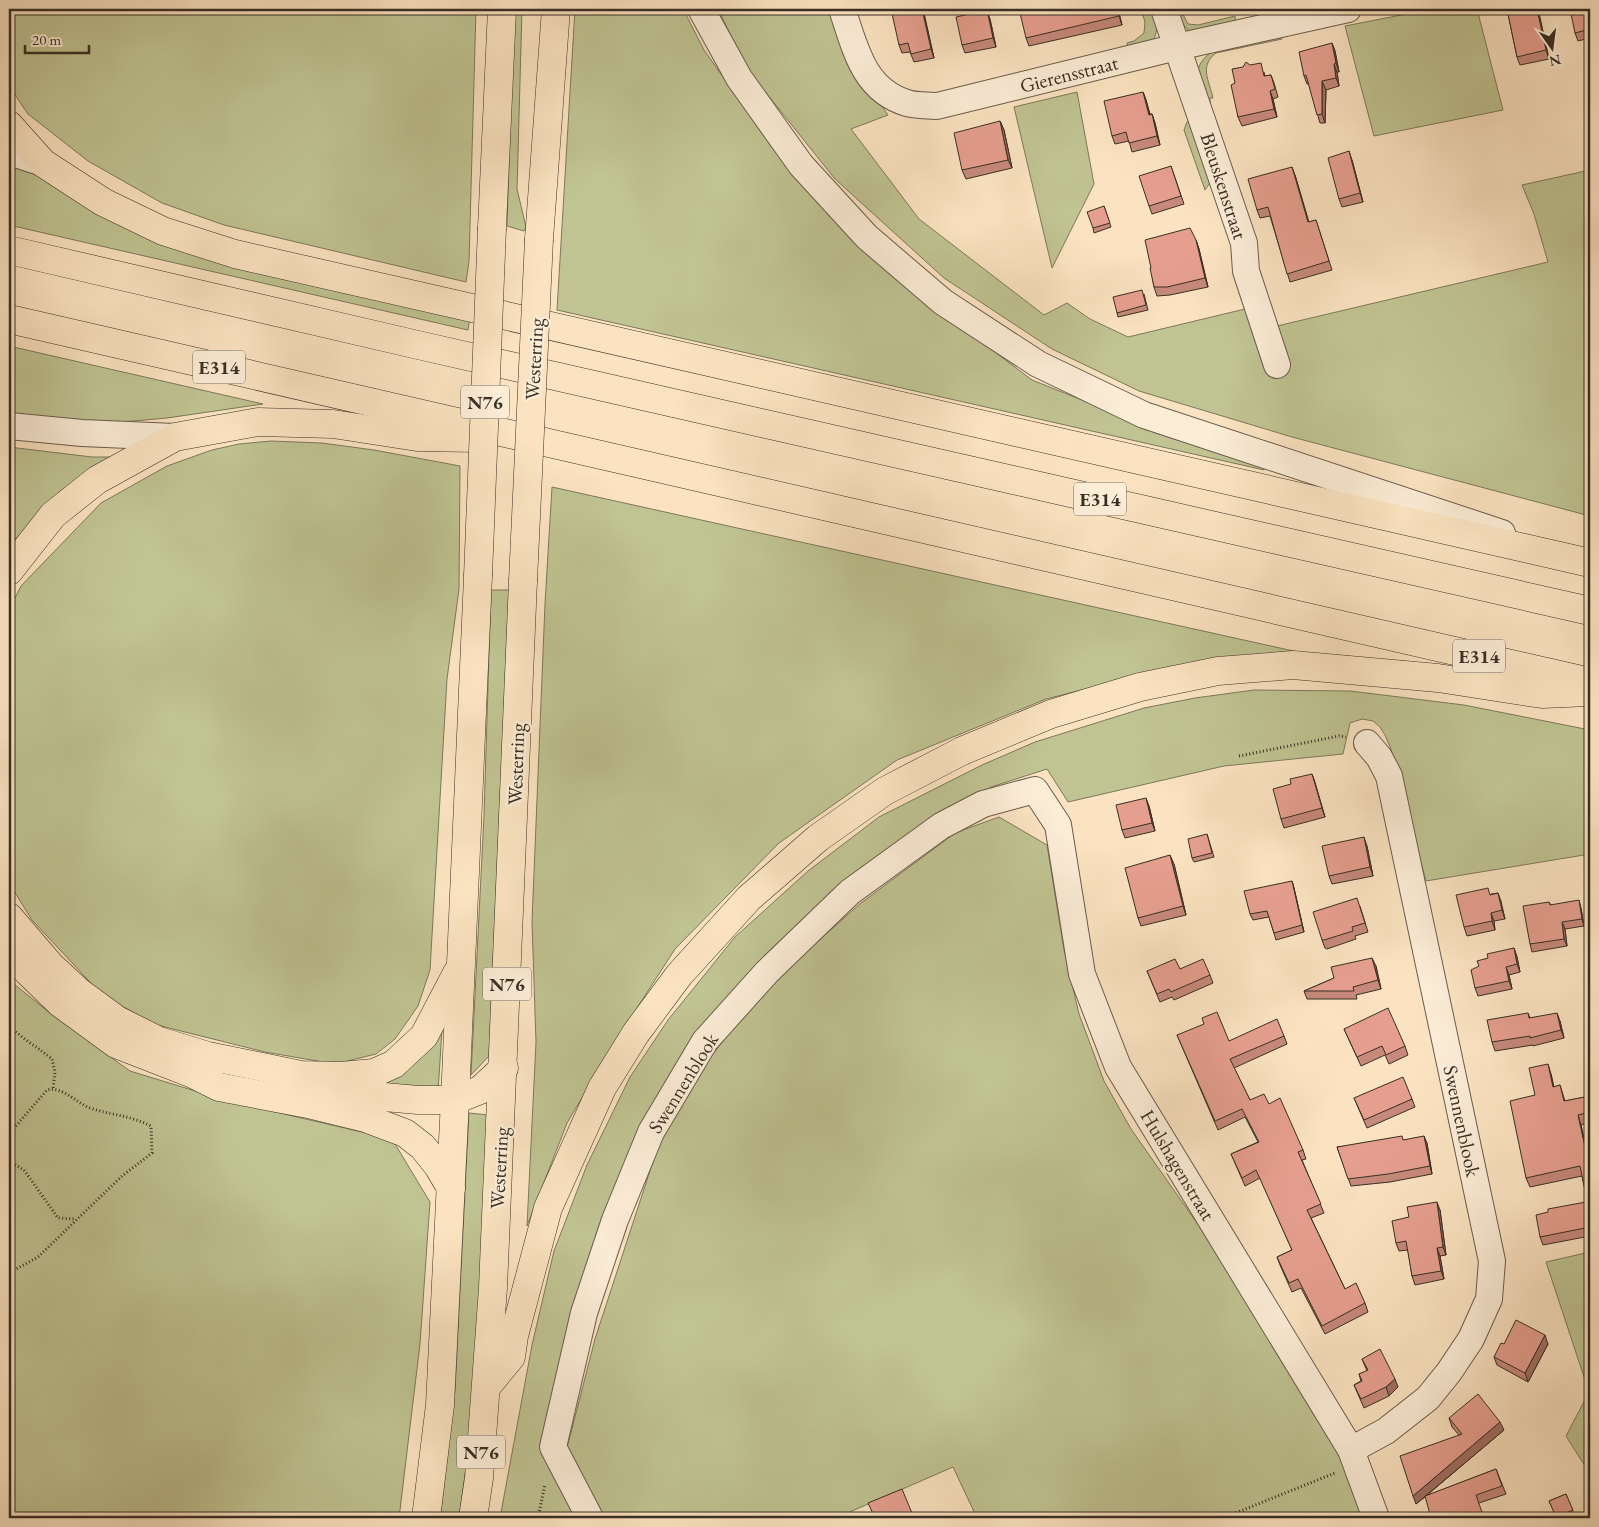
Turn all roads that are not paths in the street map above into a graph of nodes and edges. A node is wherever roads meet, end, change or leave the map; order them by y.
1 (502, 9) edge
2 (556, 9) edge
3 (701, 9) edge
4 (842, 9) edge
5 (1164, 9) edge
6 (1348, 9) edge
7 (1178, 47) junction
8 (9, 125) edge
9 (9, 152) edge
10 (43, 163) junction
11 (9, 250) edge
12 (9, 319) edge
13 (1277, 365) dead end
14 (9, 426) edge
15 (175, 437) junction
16 (528, 438) junction
17 (1590, 563) edge
18 (9, 571) edge
19 (1590, 611) edge
20 (1590, 682) edge
21 (1590, 692) edge
22 (1367, 743) road end
23 (1035, 790) joint
24 (9, 917) edge
25 (9, 949) edge
26 (461, 965) junction
27 (504, 1068) junction
28 (193, 1074) junction
29 (456, 1100) junction
30 (451, 1188) junction
31 (487, 1386) junction
32 (1354, 1457) junction
33 (426, 1518) edge
34 (473, 1518) edge
35 (590, 1518) edge
36 (1376, 1518) edge

1 - 26 highway, N76, bridge
2 - 27 highway, Westerring / N76, bridge
3 - 17 street
4 - 7 street, Gierensstraat
5 - 7 street, Bleuskenstraat
6 - 7 street, Gierensstraat
7 - 13 street, Bleuskenstraat
8 - 10 highway
9 - 10 street
10 - 17 highway
11 - 19 highway, E314
12 - 16 highway, E314
14 - 15 street
15 - 16 highway
15 - 18 highway
16 - 20 highway, E314
21 - 31 highway
22 - 32 street, Swennenblook
23 - 32 street, Hulshagenstraat
23 - 35 street, Swennenblook
24 - 26 highway
25 - 28 highway
26 - 29 highway, N76
27 - 29 highway
27 - 31 highway, Westerring / N76
28 - 29 highway
28 - 30 highway
29 - 30 highway, N76
30 - 33 highway, N76
31 - 34 highway, Westerring / N76
32 - 36 street, Hulshagenstraat

